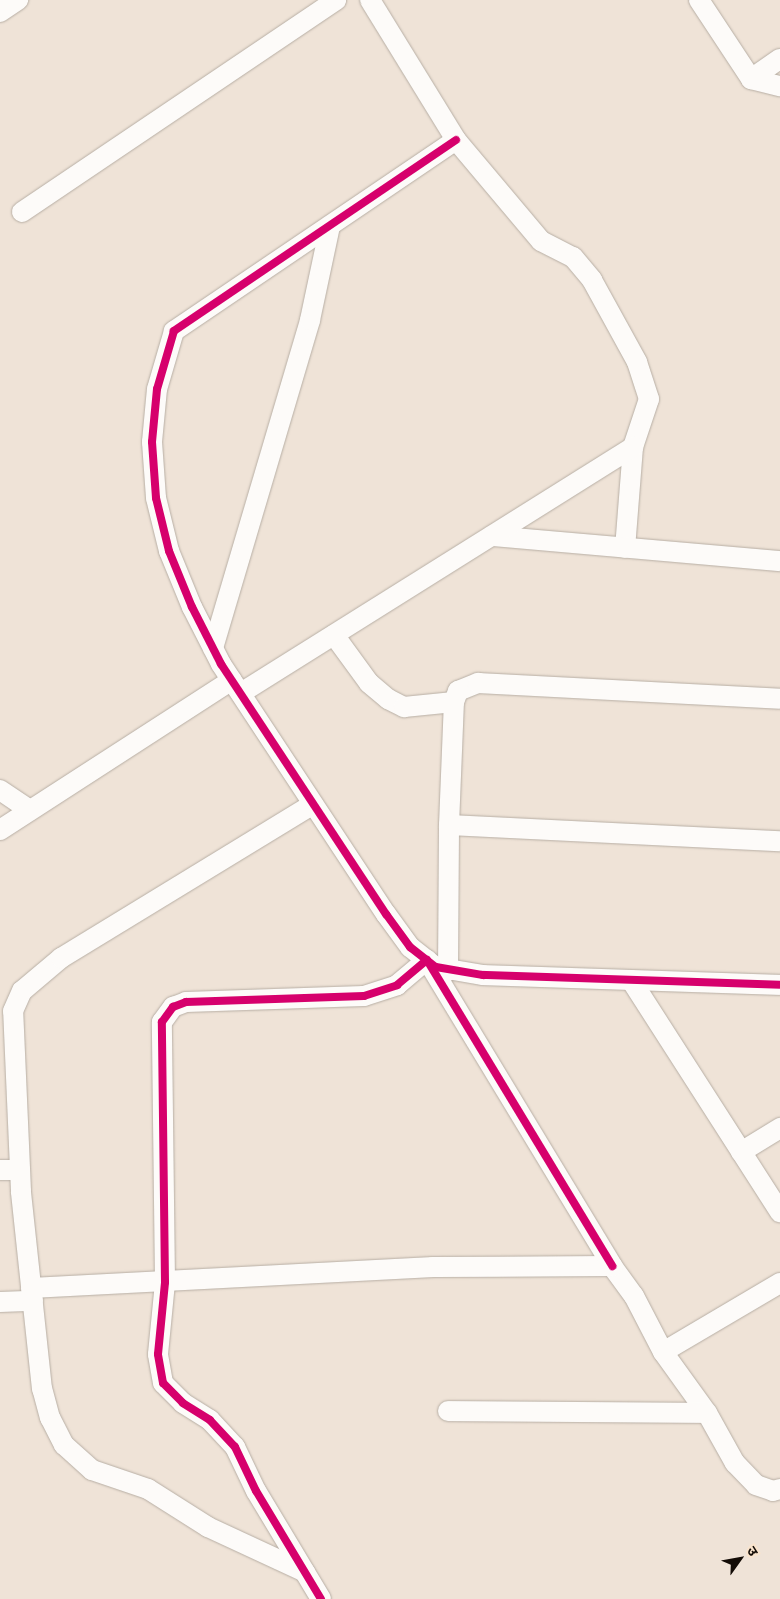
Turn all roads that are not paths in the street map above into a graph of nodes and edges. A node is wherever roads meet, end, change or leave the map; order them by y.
1 (18, 0) edge
2 (336, 0) edge
3 (370, 0) edge
4 (700, 0) edge
5 (0, 12) edge
6 (780, 59) edge
7 (750, 79) junction
8 (780, 86) edge
9 (456, 140) junction
10 (22, 212) dead end
11 (330, 226) junction
12 (633, 447) junction
13 (492, 536) junction
14 (625, 548) junction
15 (780, 561) edge
16 (334, 635) junction
17 (213, 648) junction
18 (236, 687) junction
19 (780, 699) edge
20 (454, 702) junction
21 (0, 790) edge
22 (313, 804) junction
23 (30, 810) junction
24 (449, 825) junction
25 (0, 830) edge
26 (780, 842) edge
27 (427, 960) junction
28 (448, 971) junction
29 (630, 980) junction
30 (780, 985) edge
31 (7, 1040) edge
32 (780, 1128) edge
33 (741, 1152) junction
34 (0, 1170) edge
35 (20, 1170) junction
36 (780, 1212) edge
37 (612, 1266) junction
38 (165, 1282) junction
39 (780, 1283) edge
40 (32, 1294) junction
41 (0, 1302) edge
42 (663, 1352) junction
43 (448, 1412) dead end
44 (707, 1413) junction
45 (780, 1489) edge
46 (305, 1572) junction
47 (321, 1599) edge

1 - 5 street
2 - 10 street
3 - 9 street
4 - 7 street
6 - 7 street
7 - 8 street
9 - 11 street
9 - 12 street
11 - 17 street
11 - 17 street
12 - 13 street
12 - 14 street
13 - 14 street
13 - 16 street
14 - 15 street
16 - 18 street
16 - 20 street
17 - 18 street
18 - 22 street
18 - 23 street
19 - 20 street
20 - 24 street
21 - 23 street
22 - 27 street
22 - 31 street
23 - 25 street
24 - 26 street
24 - 28 street
27 - 28 street
27 - 37 street
27 - 38 street
28 - 29 street
29 - 30 street
29 - 33 street
31 - 35 street
32 - 33 street
33 - 36 street
34 - 35 street
35 - 40 street
37 - 38 street
37 - 42 street
38 - 40 street
38 - 46 street
39 - 42 street
40 - 41 street
40 - 46 street
42 - 44 street
43 - 44 street
44 - 45 street
46 - 47 street

